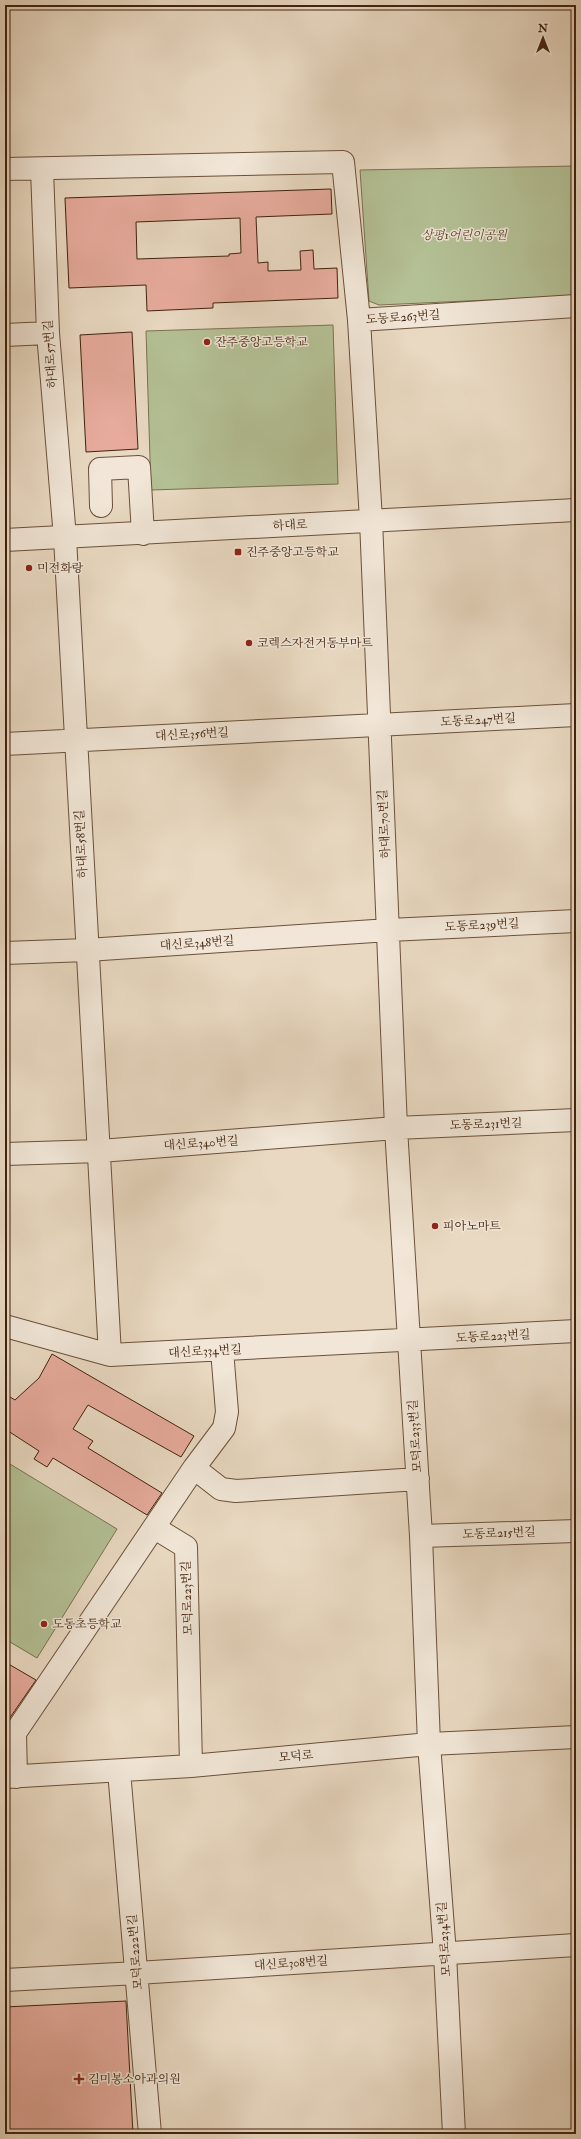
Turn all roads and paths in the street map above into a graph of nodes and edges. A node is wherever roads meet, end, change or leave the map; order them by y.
1 (5, 169) edge
2 (42, 169) junction
3 (576, 306) edge
4 (359, 320) junction
5 (48, 333) junction
6 (5, 335) edge
7 (101, 506) dead end
8 (576, 510) edge
9 (371, 520) junction
10 (143, 534) junction
11 (65, 538) junction
12 (5, 540) edge
13 (576, 715) edge
14 (379, 724) junction
15 (76, 740) junction
16 (5, 744) edge
17 (576, 921) edge
18 (389, 930) junction
19 (87, 950) junction
20 (5, 953) edge
21 (576, 1120) edge
22 (396, 1128) junction
23 (100, 1151) junction
24 (5, 1154) edge
25 (5, 1326) edge
26 (576, 1331) edge
27 (409, 1341) junction
28 (222, 1350) junction
29 (110, 1355) junction
30 (194, 1468) junction
31 (418, 1479) junction
32 (155, 1528) junction
33 (576, 1531) edge
34 (422, 1536) junction
35 (10, 1730) edge
36 (576, 1736) edge
37 (429, 1744) junction
38 (192, 1766) junction
39 (119, 1771) junction
40 (10, 1777) edge
41 (576, 1945) edge
42 (445, 1954) junction
43 (137, 1973) junction
44 (5, 1980) edge
45 (150, 2134) edge
46 (454, 2134) edge

1 - 2 street
2 - 4 street
2 - 5 street, 하대로57번길
3 - 4 street, 도동로263번길
4 - 9 street, 도동로263번길
5 - 6 street
5 - 11 street, 하대로57번길
7 - 10 street
8 - 9 street, 하대로
9 - 10 street, 하대로
9 - 14 street, 하대로70번길
10 - 11 street, 하대로
11 - 12 street, 하대로
11 - 15 street, 하대로58번길
13 - 14 street, 도동로247번길
14 - 15 street, 대신로356번길
14 - 18 street, 하대로70번길
15 - 16 street, 대신로356번길
15 - 19 street, 하대로58번길
17 - 18 street, 도동로239번길
18 - 19 street, 대신로348번길
18 - 22 street, 하대로70번길
19 - 20 street, 대신로348번길
19 - 23 street, 하대로58번길
21 - 22 street, 도동로231번길
22 - 23 street, 대신로340번길
22 - 27 street, 모덕로233번길
23 - 24 street, 대신로340번길
23 - 29 street, 하대로58번길
25 - 29 street, 대신로334번길
26 - 27 street, 도동로223번길
27 - 28 street, 대신로334번길
27 - 31 street, 모덕로233번길
28 - 29 street, 대신로334번길
28 - 30 street
30 - 31 street
30 - 32 street
31 - 34 street, 모덕로233번길
32 - 35 street, 모덕로
32 - 38 street, 모덕로223번길
33 - 34 street, 도동로215번길
34 - 37 street, 모덕로233번길
35 - 40 street, 모덕로
36 - 37 street, 모덕로
37 - 38 street, 모덕로
37 - 42 street, 모덕로234번길
38 - 39 street, 모덕로
39 - 40 street, 모덕로
39 - 43 street, 모덕로222번길
41 - 42 street, 대신로308번길
42 - 43 street, 대신로308번길
42 - 46 street, 모덕로234번길
43 - 44 street, 대신로308번길
43 - 45 street, 모덕로222번길

